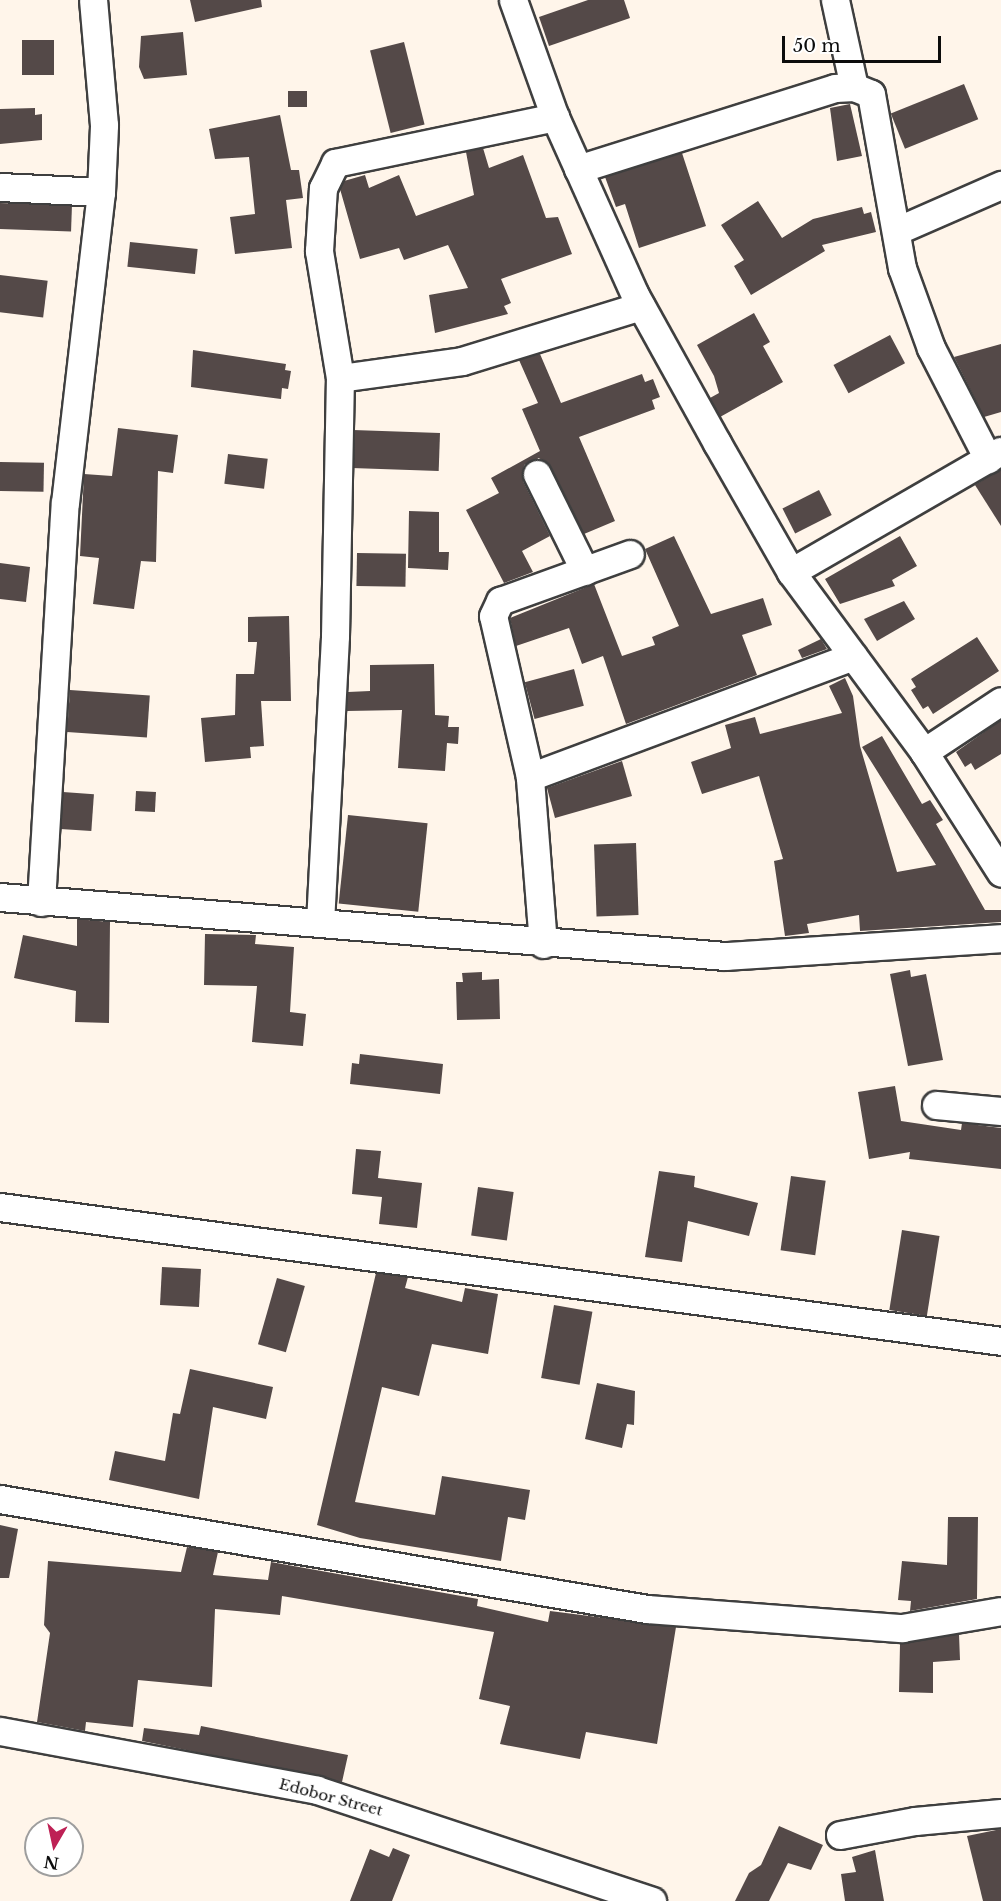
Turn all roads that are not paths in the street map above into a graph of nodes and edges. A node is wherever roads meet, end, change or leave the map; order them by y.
1 (93, 0) edge
2 (513, 0) edge
3 (835, 0) edge
4 (854, 87) junction
5 (555, 117) junction
6 (578, 169) junction
7 (1001, 185) edge
8 (0, 187) edge
9 (101, 192) junction
10 (896, 231) junction
11 (641, 306) junction
12 (340, 378) junction
13 (995, 455) edge
14 (537, 474) dead end
15 (630, 554) dead end
16 (585, 571) junction
17 (791, 572) junction
18 (853, 656) junction
19 (1001, 701) edge
20 (924, 752) junction
21 (530, 777) junction
22 (1001, 873) edge
23 (0, 897) edge
24 (41, 902) junction
25 (320, 923) junction
26 (1001, 938) edge
27 (543, 944) junction
28 (936, 1105) dead end
29 (1001, 1111) edge
30 (0, 1207) edge
31 (1001, 1341) edge
32 (0, 1499) edge
33 (1001, 1611) edge
34 (0, 1731) edge
35 (1001, 1813) edge
36 (840, 1835) dead end
37 (652, 1901) edge

1 - 9 street
2 - 5 street
3 - 4 street
4 - 6 street
4 - 10 street
5 - 6 street
5 - 12 street
6 - 11 street
7 - 10 street
8 - 9 street
9 - 24 street
10 - 13 street
11 - 12 street
11 - 17 street
12 - 25 street
13 - 17 street
14 - 16 street
15 - 16 street
16 - 21 street
17 - 18 street
18 - 20 street
18 - 21 street
19 - 20 street
20 - 22 street
21 - 27 street
23 - 24 street
24 - 25 street
25 - 27 street
26 - 27 street
28 - 29 street
30 - 31 street
32 - 33 street
34 - 37 street, Edobor Street
35 - 36 street

